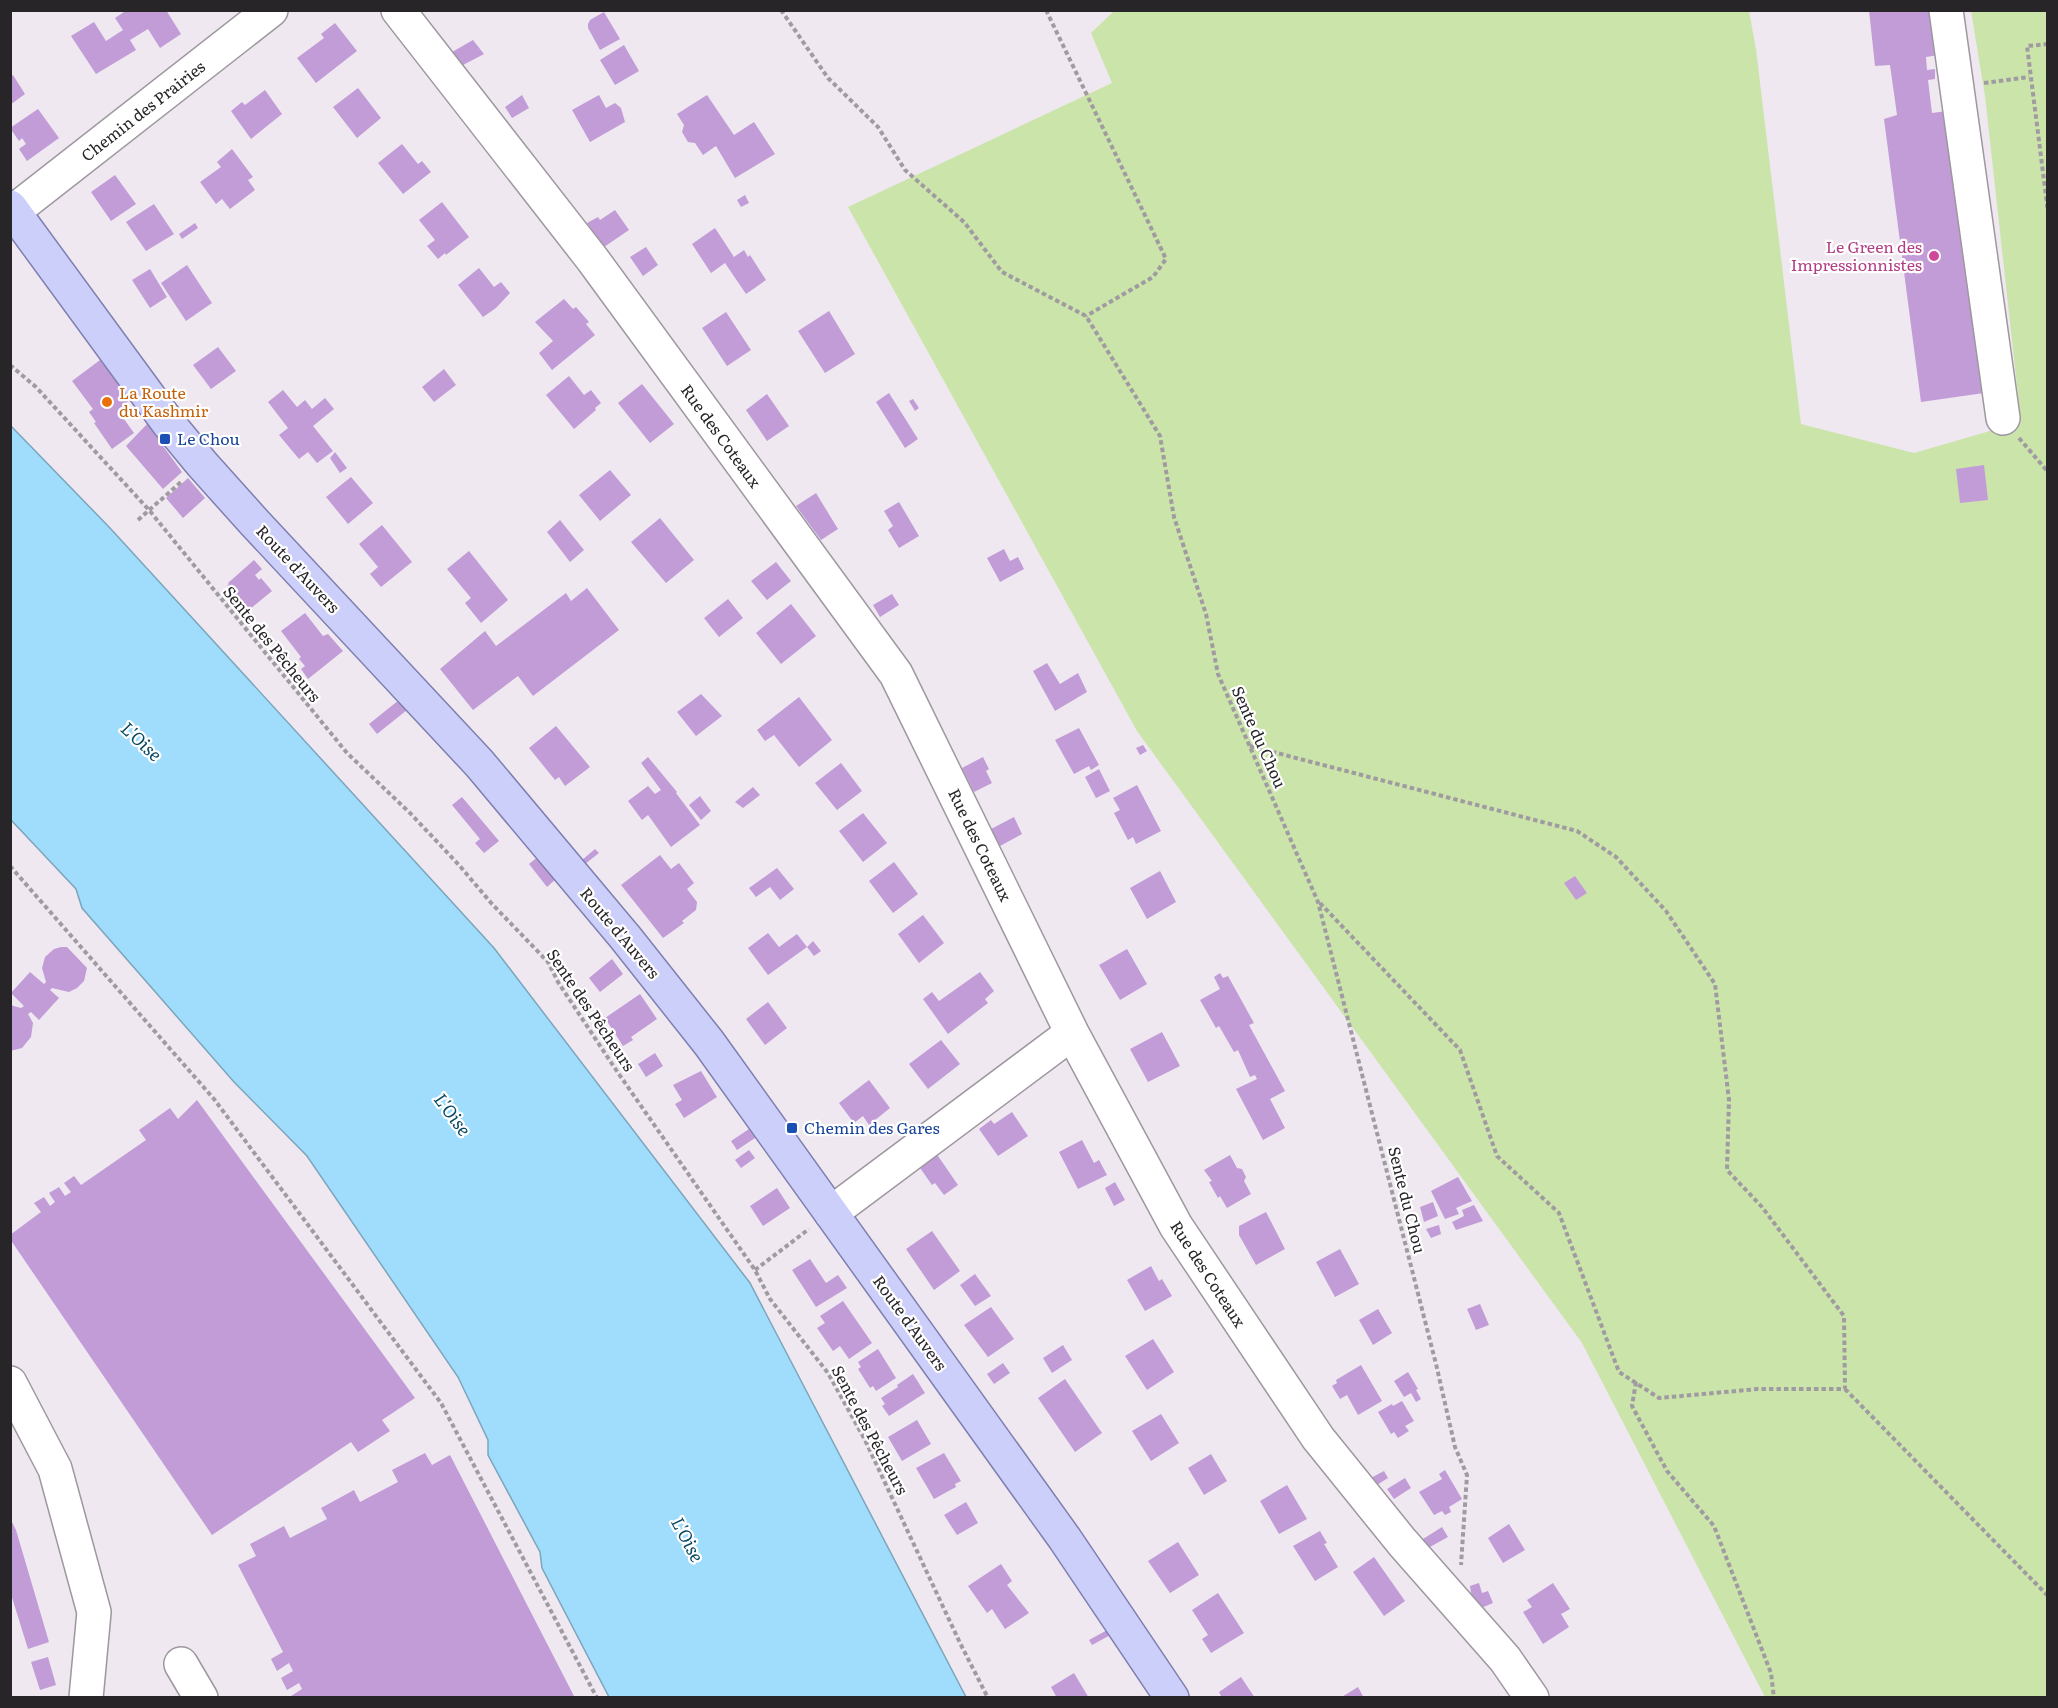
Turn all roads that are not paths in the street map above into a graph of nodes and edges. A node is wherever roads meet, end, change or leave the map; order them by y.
1 (271, 10) edge
2 (398, 10) edge
3 (1946, 10) edge
4 (12, 209) edge
5 (2003, 418) road end
6 (1072, 1033) junction
7 (831, 1213) junction
8 (10, 1383) edge
9 (181, 1664) dead end
10 (86, 1698) edge
11 (201, 1698) edge
12 (1172, 1698) edge
13 (1532, 1698) edge

1 - 4 street, Chemin des Prairies
2 - 6 street, Rue des Coteaux
3 - 5 street
4 - 7 main road, Route d'Auvers
6 - 7 street
6 - 13 street, Rue des Coteaux
7 - 12 main road, Route d'Auvers
8 - 10 street
9 - 11 street

